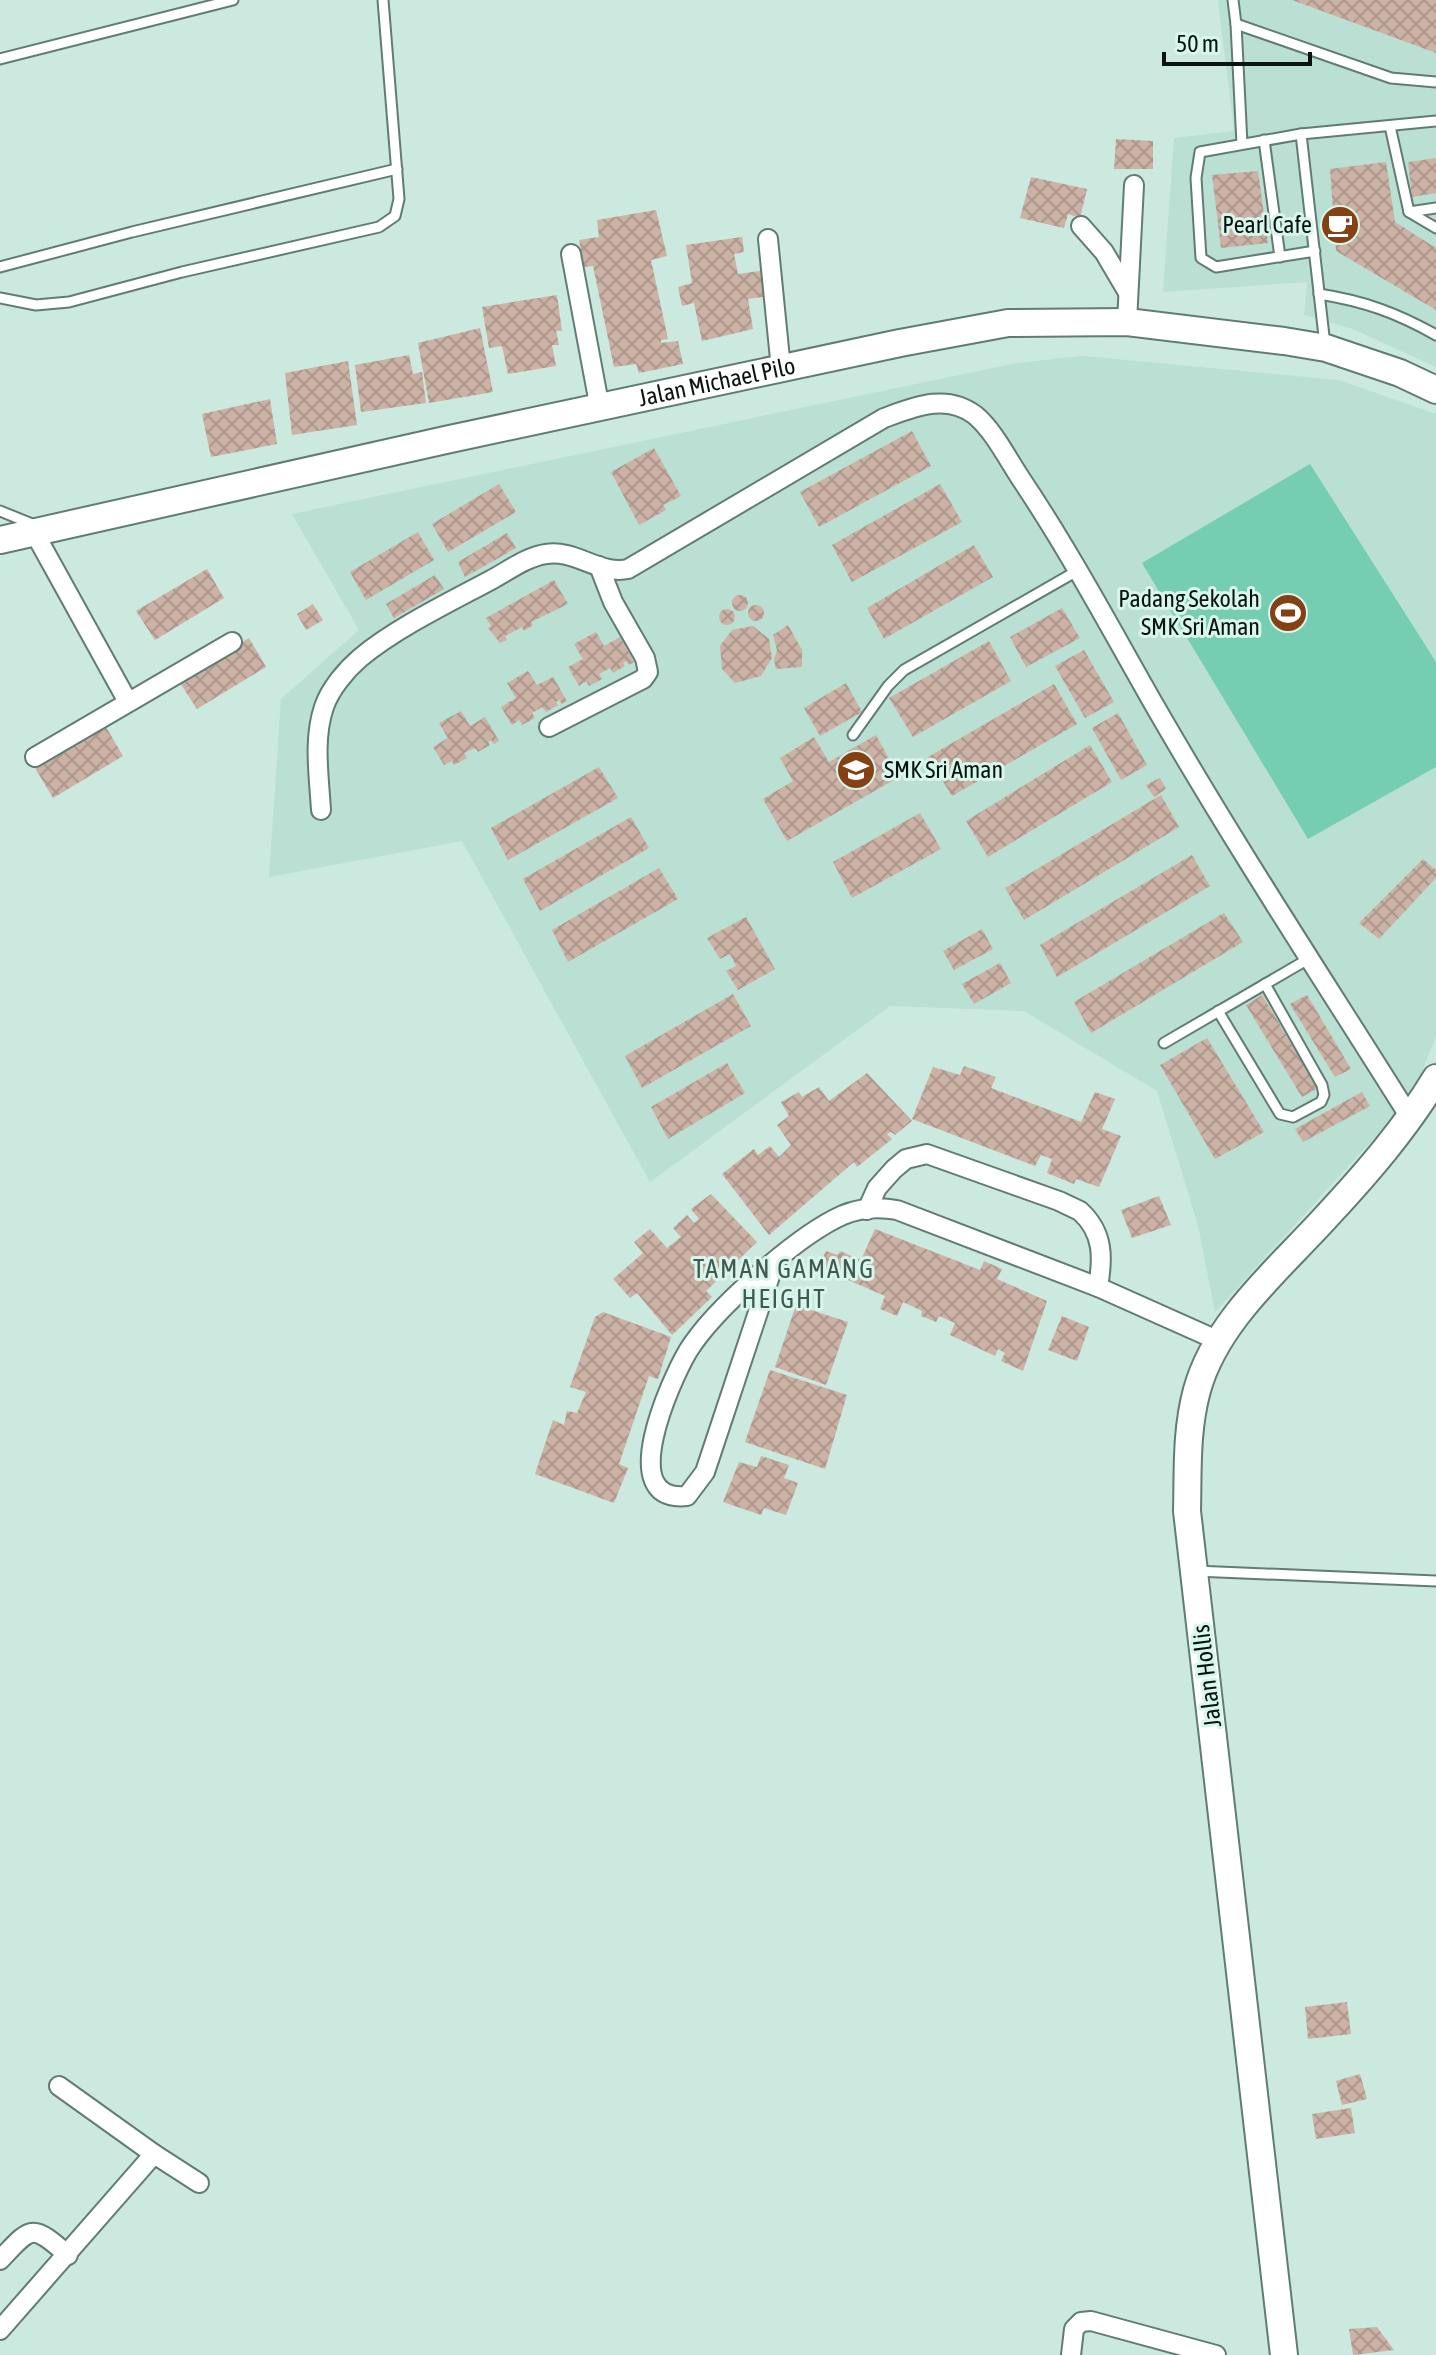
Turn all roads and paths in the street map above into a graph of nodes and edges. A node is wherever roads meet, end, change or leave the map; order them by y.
1 (233, 0) edge
2 (383, 0) edge
3 (1233, 0) edge
4 (1236, 24) junction
5 (0, 59) edge
6 (1436, 82) edge
7 (1436, 121) edge
8 (1390, 126) junction
9 (1301, 134) junction
10 (1264, 140) junction
11 (1242, 144) junction
12 (397, 169) junction
13 (1134, 185) dead end
14 (1436, 208) edge
15 (1409, 212) junction
16 (1081, 226) dead end
17 (1436, 228) edge
18 (768, 239) dead end
19 (1315, 251) junction
20 (571, 254) dead end
21 (1280, 257) junction
22 (0, 267) edge
23 (1127, 291) junction
24 (1319, 294) junction
25 (0, 298) edge
26 (1127, 322) junction
27 (1436, 335) edge
28 (1326, 348) junction
29 (781, 369) junction
30 (1436, 390) edge
31 (600, 409) junction
32 (0, 511) edge
33 (39, 531) junction
34 (0, 540) edge
35 (599, 566) junction
36 (1077, 571) junction
37 (232, 642) dead end
38 (128, 702) junction
39 (549, 727) dead end
40 (853, 735) dead end
41 (35, 757) dead end
42 (321, 810) dead end
43 (1310, 958) junction
44 (1265, 984) junction
45 (1218, 1011) junction
46 (1164, 1043) dead end
47 (1436, 1078) edge
48 (1411, 1119) junction
49 (867, 1210) junction
50 (775, 1261) junction
51 (1098, 1287) junction
52 (1219, 1341) junction
53 (1195, 1571) junction
54 (1436, 1581) edge
55 (59, 2086) dead end
56 (154, 2154) junction
57 (199, 2183) dead end
58 (68, 2255) junction
59 (0, 2260) edge
60 (0, 2330) edge
61 (1071, 2355) edge
62 (1216, 2355) edge
63 (1284, 2355) edge

1 - 5 lane
2 - 12 lane
3 - 4 lane
4 - 6 lane
4 - 11 lane
7 - 8 lane
8 - 9 lane
8 - 15 lane
9 - 10 lane
9 - 19 lane
10 - 11 lane
10 - 21 lane
11 - 21 lane
12 - 22 lane
12 - 25 lane
13 - 23 street
14 - 15 lane
15 - 17 lane
16 - 23 street
18 - 29 street
19 - 21 lane
19 - 24 lane
20 - 31 street
23 - 26 street
24 - 27 lane
24 - 28 lane
26 - 28 street, Jalan Michael Pilo
26 - 29 street, Jalan Michael Pilo
28 - 30 street, Jalan Michael Pilo
29 - 31 street, Jalan Michael Pilo
31 - 33 street, Jalan Michael Pilo
32 - 33 lane
33 - 34 street, Jalan Michael Pilo
33 - 38 street
35 - 36 street
35 - 39 street
35 - 42 street
36 - 40 lane
36 - 43 street
37 - 38 street
38 - 41 street
43 - 44 lane
43 - 48 street
44 - 45 lane
44 - 45 lane
45 - 46 lane
47 - 48 street, Jalan Hollis
48 - 52 street, Jalan Hollis
49 - 50 street
49 - 51 street
49 - 51 street
50 - 50 street
51 - 52 street
52 - 53 street, Jalan Hollis
53 - 54 lane
53 - 63 street, Jalan Hollis
55 - 56 street
56 - 57 street
56 - 58 street
58 - 59 street
58 - 60 street
61 - 62 street

